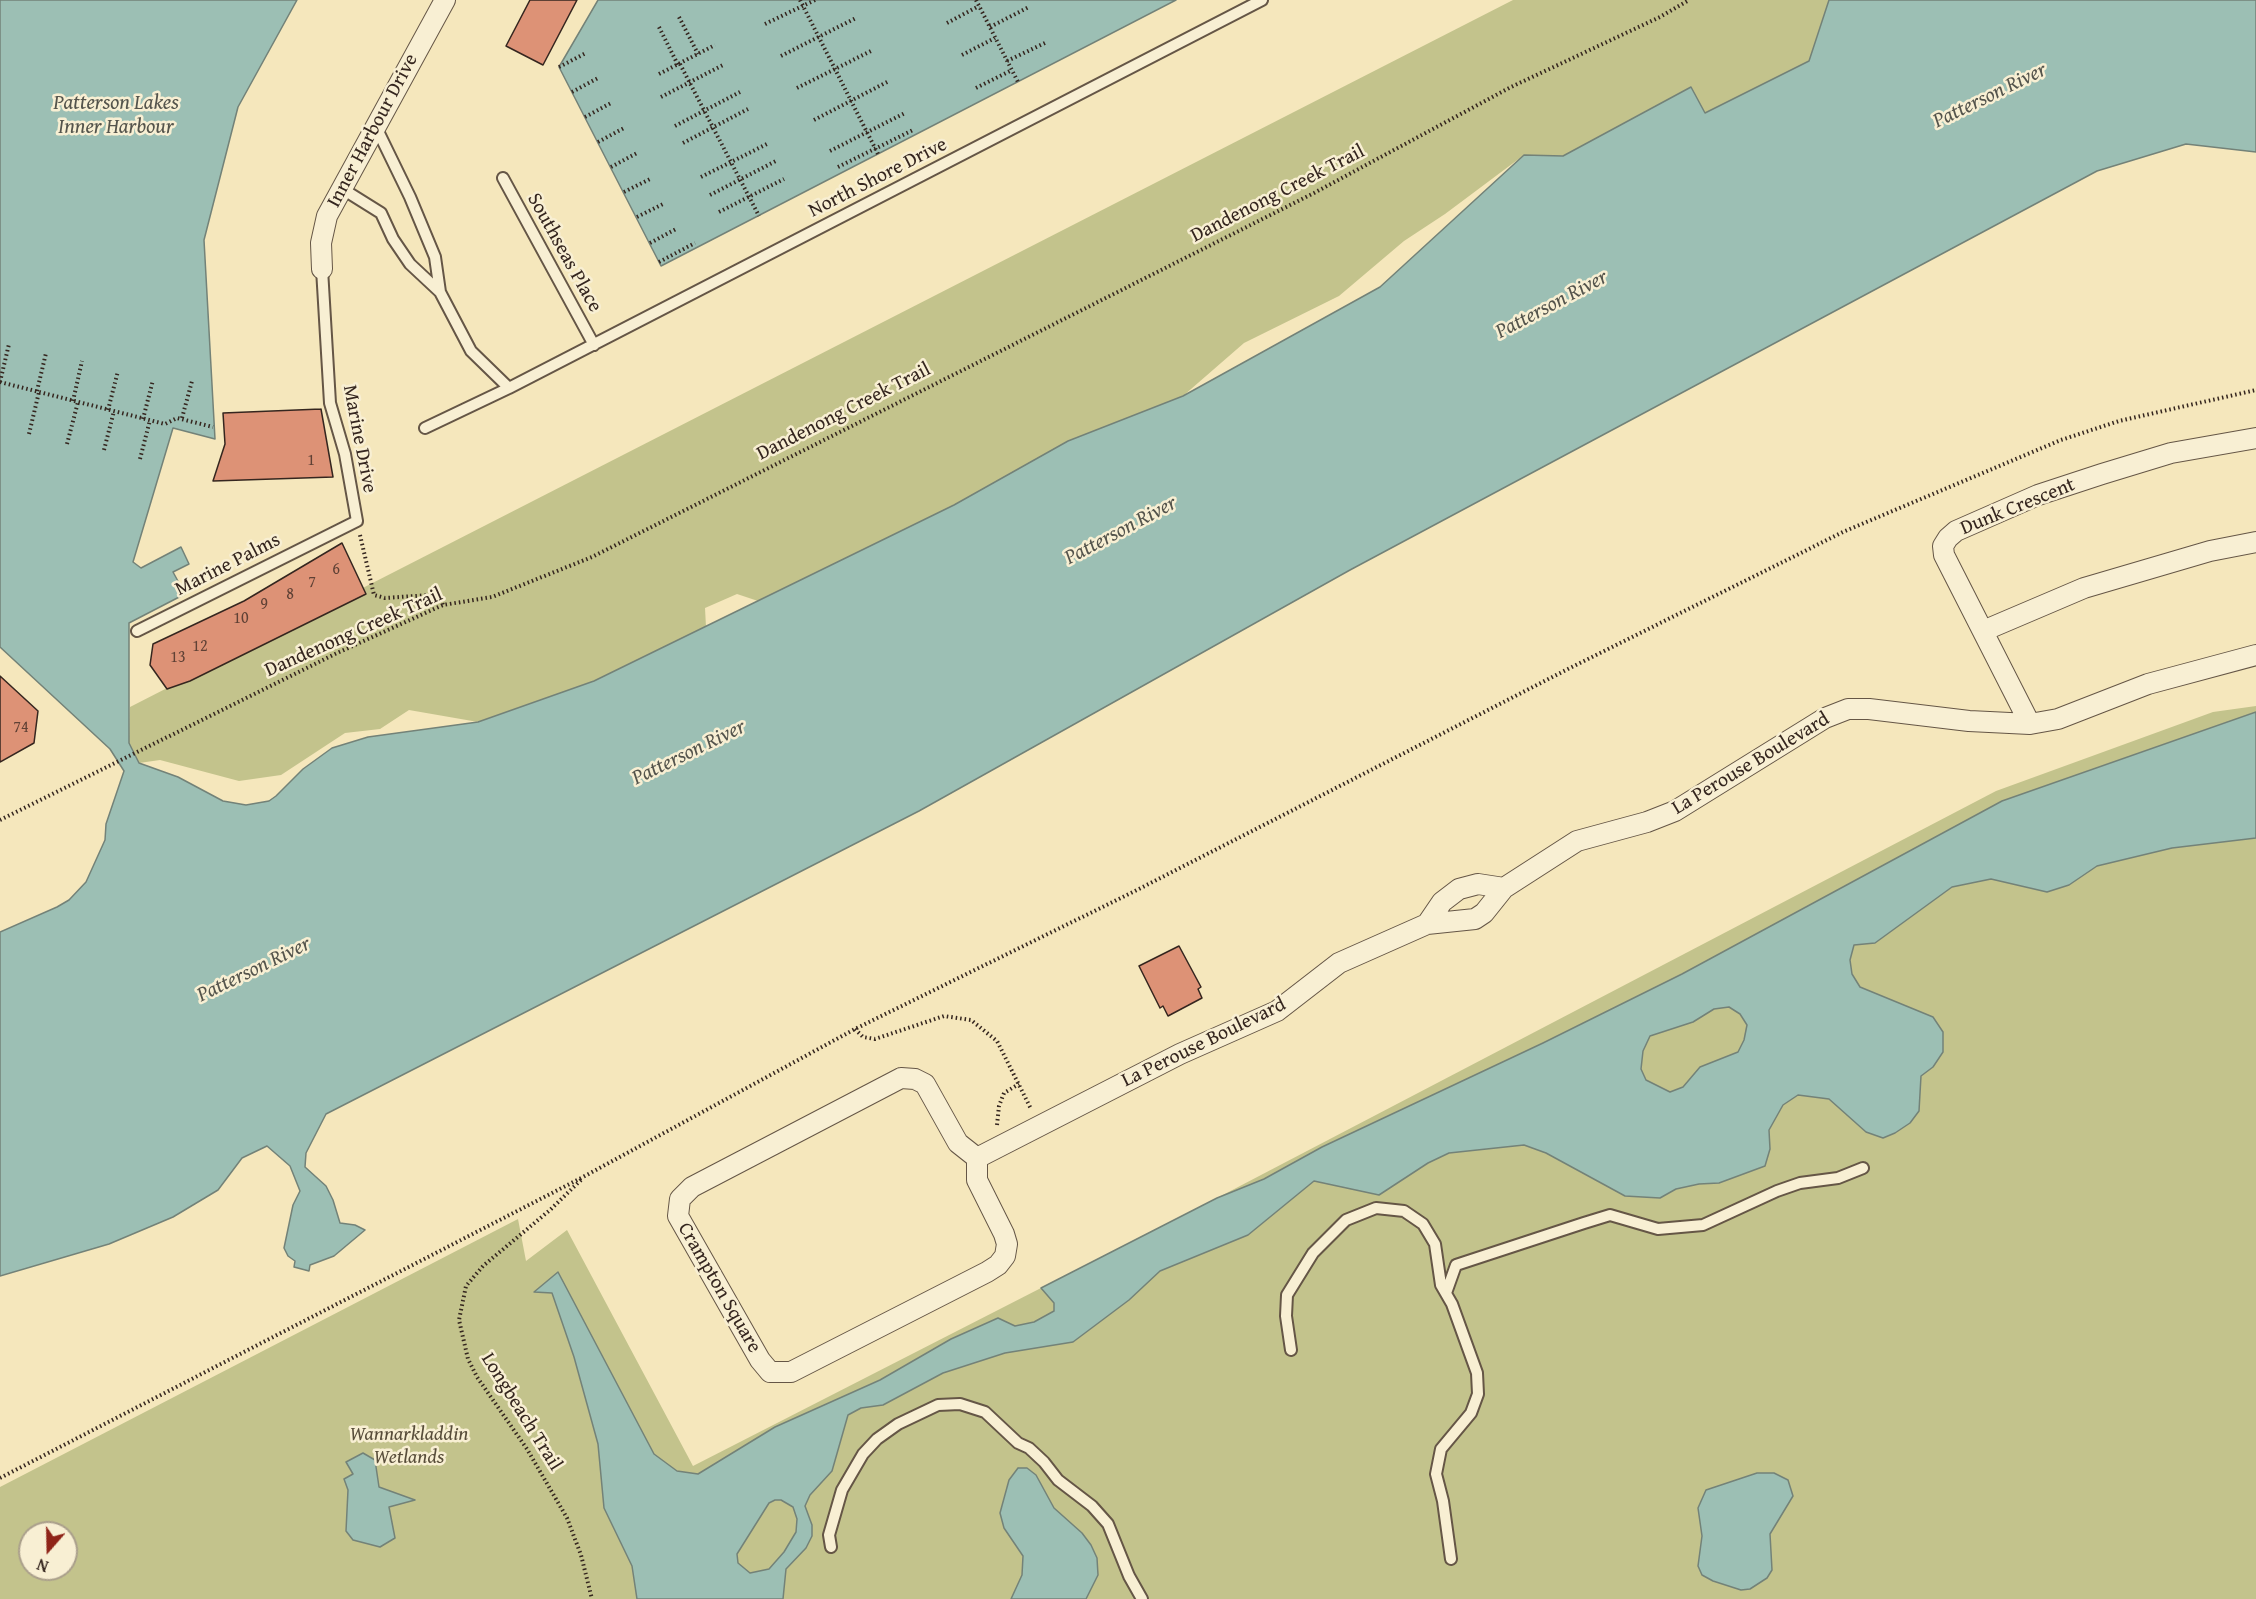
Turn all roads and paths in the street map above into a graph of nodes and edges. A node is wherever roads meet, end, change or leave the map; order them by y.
1 (445, 0) edge
2 (800, 0) edge
3 (815, 0) edge
4 (976, 0) edge
5 (1262, 0) edge
6 (1689, 0) edge
7 (803, 6) junction
8 (979, 6) junction
9 (1029, 7) dead end
10 (679, 17) dead end
11 (856, 18) dead end
12 (947, 23) dead end
13 (765, 24) dead end
14 (659, 27) dead end
15 (990, 27) junction
16 (819, 37) junction
17 (995, 38) junction
18 (1047, 42) dead end
19 (715, 45) dead end
20 (873, 50) dead end
21 (586, 53) dead end
22 (699, 54) junction
23 (962, 54) dead end
24 (781, 56) dead end
25 (1007, 61) junction
26 (725, 63) dead end
27 (679, 64) junction
28 (559, 67) dead end
29 (835, 69) junction
30 (1012, 70) junction
31 (659, 74) dead end
32 (598, 78) dead end
33 (889, 81) dead end
34 (690, 82) junction
35 (1018, 82) dead end
36 (797, 88) dead end
37 (976, 88) dead end
38 (573, 92) dead end
39 (740, 92) dead end
40 (660, 97) dead end
41 (851, 101) junction
42 (611, 103) dead end
43 (748, 109) dead end
44 (705, 110) junction
45 (905, 112) dead end
46 (585, 117) dead end
47 (814, 120) dead end
48 (375, 124) junction
49 (675, 126) dead end
50 (713, 127) junction
51 (624, 128) dead end
52 (913, 130) dead end
53 (867, 132) junction
54 (598, 142) dead end
55 (683, 143) dead end
56 (766, 144) dead end
57 (876, 149) junction
58 (830, 151) dead end
59 (637, 153) dead end
60 (878, 154) dead end
61 (776, 161) dead end
62 (731, 162) junction
63 (611, 167) dead end
64 (838, 167) dead end
65 (701, 177) dead end
66 (503, 178) dead end
67 (784, 178) dead end
68 (650, 179) dead end
69 (740, 180) junction
70 (341, 188) junction
71 (624, 192) dead end
72 (710, 195) dead end
73 (749, 196) junction
74 (663, 204) dead end
75 (719, 212) dead end
76 (759, 216) dead end
77 (637, 217) dead end
78 (676, 229) dead end
79 (650, 243) dead end
80 (695, 243) dead end
81 (659, 262) dead end
82 (322, 269) joint
83 (440, 292) junction
84 (9, 344) dead end
85 (594, 345) junction
86 (46, 353) dead end
87 (82, 361) dead end
88 (118, 371) dead end
89 (153, 380) dead end
90 (192, 381) dead end
91 (0, 382) edge
92 (509, 388) junction
93 (2256, 390) edge
94 (38, 392) junction
95 (73, 400) junction
96 (78, 402) junction
97 (108, 410) junction
98 (114, 411) junction
99 (143, 418) junction
100 (182, 418) junction
101 (150, 420) junction
102 (213, 427) dead end
103 (425, 428) dead end
104 (29, 434) dead end
105 (2256, 438) edge
106 (67, 444) dead end
107 (104, 450) dead end
108 (140, 459) dead end
109 (357, 521) junction
110 (335, 532) joint
111 (2256, 542) edge
112 (443, 605) junction
113 (137, 631) dead end
114 (1983, 631) junction
115 (2256, 655) edge
116 (2030, 724) junction
117 (0, 820) edge
118 (1504, 888) junction
119 (1427, 924) junction
120 (855, 1029) junction
121 (1019, 1084) junction
122 (1039, 1126) junction
123 (1004, 1144) junction
124 (977, 1158) junction
125 (1863, 1168) dead end
126 (583, 1177) junction
127 (1446, 1293) junction
128 (1291, 1350) dead end
129 (0, 1478) edge
130 (831, 1547) dead end
131 (1451, 1559) dead end
132 (592, 1599) edge
133 (1142, 1599) edge

1 - 48 street, Inner Harbour Drive
2 - 7 path
3 - 7 path
4 - 8 path
5 - 85 lane, North Shore Drive
6 - 112 path, Dandenong Creek Trail
7 - 13 path
7 - 16 path
8 - 12 path
8 - 15 path
9 - 15 path
10 - 22 path
11 - 16 path
14 - 27 path
15 - 17 path
16 - 24 path
16 - 29 path
17 - 23 path
17 - 25 path
18 - 25 path
19 - 22 path
20 - 29 path
21 - 28 path
22 - 27 path
25 - 30 path
26 - 34 path
27 - 31 path
27 - 34 path
29 - 36 path
29 - 41 path
30 - 35 path
30 - 37 path
32 - 38 path
33 - 41 path
34 - 40 path
34 - 44 path
39 - 44 path
41 - 47 path
41 - 53 path
42 - 46 path
43 - 50 path
44 - 49 path
44 - 50 path
45 - 53 path
48 - 70 street, Inner Harbour Drive
48 - 83 lane
50 - 55 path
50 - 62 path
51 - 54 path
52 - 57 path
53 - 57 path
53 - 58 path
56 - 62 path
57 - 60 path
57 - 64 path
59 - 63 path
61 - 69 path
62 - 65 path
62 - 69 path
66 - 85 lane, Southseas Place
67 - 73 path
68 - 71 path
69 - 72 path
69 - 73 path
70 - 82 street, Inner Harbour Drive
70 - 83 lane
73 - 75 path
73 - 76 path
74 - 77 path
78 - 79 path
80 - 81 path
82 - 109 lane, Marine Drive
83 - 92 lane
84 - 91 path
85 - 92 lane, North Shore Drive
86 - 94 path
87 - 95 path
88 - 97 path
89 - 99 path
90 - 100 path
91 - 94 path
92 - 103 lane, North Shore Drive
93 - 120 path
94 - 95 path
94 - 104 path
95 - 96 path
96 - 97 path
96 - 106 path
97 - 98 path
98 - 99 path
98 - 107 path
99 - 101 path
100 - 101 path
100 - 102 path
101 - 108 path
105 - 114 street, Dunk Crescent
109 - 110 lane, Marine Drive
109 - 112 path
110 - 113 lane, Marine Palms
111 - 114 street
112 - 117 path, Dandenong Creek Trail
114 - 116 street, Dunk Crescent
115 - 116 street, La Perouse Boulevard
116 - 118 street, La Perouse Boulevard
118 - 119 street, La Perouse Boulevard
118 - 119 street, La Perouse Boulevard
119 - 122 street, La Perouse Boulevard
120 - 121 path
120 - 126 path
121 - 122 path
121 - 123 path
122 - 123 street, La Perouse Boulevard
123 - 124 street, La Perouse Boulevard
124 - 124 street, Crampton Square
125 - 127 lane
126 - 129 path
126 - 132 path, Longbeach Trail
127 - 128 lane
127 - 131 lane
130 - 133 lane

